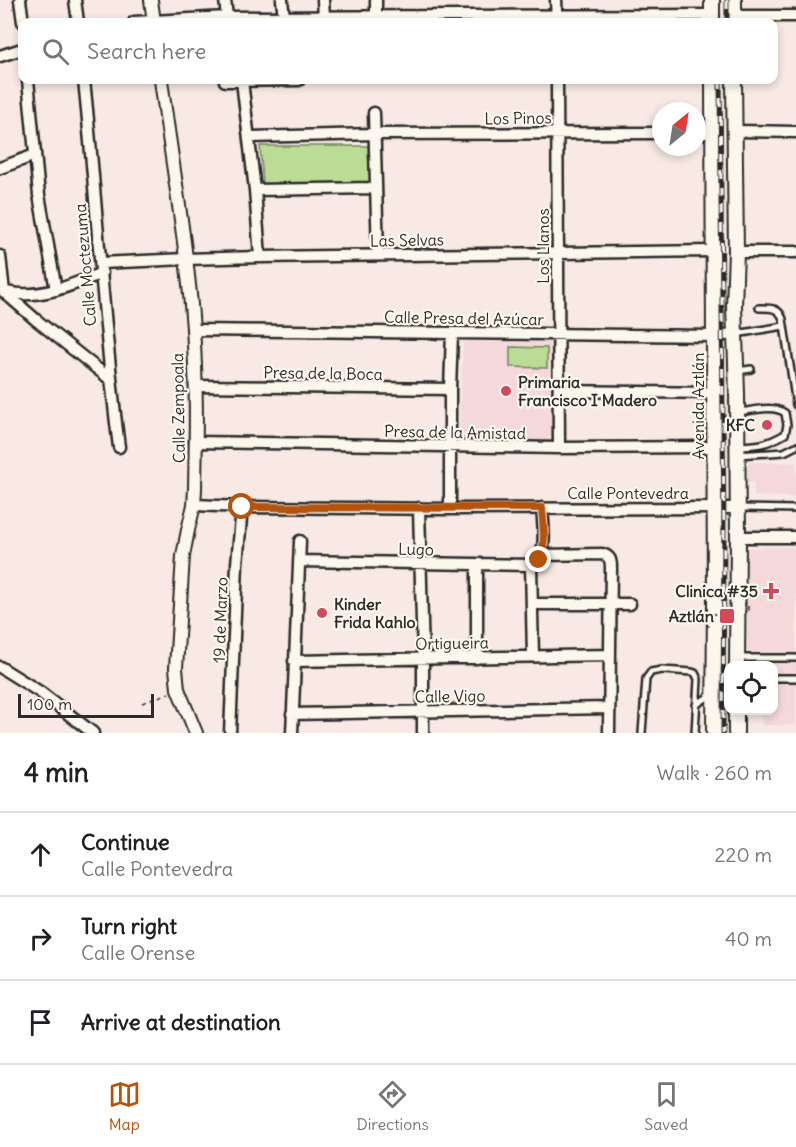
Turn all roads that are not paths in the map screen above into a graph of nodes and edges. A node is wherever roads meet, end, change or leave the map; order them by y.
1 (20, 0) edge
2 (75, 0) edge
3 (151, 0) edge
4 (225, 0) edge
5 (282, 0) edge
6 (323, 0) edge
7 (376, 0) edge
8 (556, 0) edge
9 (712, 0) edge
10 (734, 0) edge
11 (796, 16) edge
12 (227, 17) junction
13 (284, 17) junction
14 (324, 17) junction
15 (376, 17) junction
16 (22, 18) edge
17 (77, 18) edge
18 (153, 18) edge
19 (212, 18) edge
20 (291, 18) edge
21 (318, 18) edge
22 (466, 18) edge
23 (557, 18) edge
24 (712, 18) edge
25 (734, 18) edge
26 (755, 18) edge
27 (18, 51) edge
28 (0, 56) edge
29 (28, 84) edge
30 (84, 84) edge
31 (162, 84) edge
32 (243, 84) edge
33 (557, 84) edge
34 (713, 84) edge
35 (734, 84) edge
36 (374, 113) dead end
37 (734, 131) junction
38 (558, 132) junction
39 (796, 132) edge
40 (652, 133) edge
41 (706, 133) edge
42 (713, 133) junction
43 (375, 134) junction
44 (249, 137) junction
45 (35, 155) junction
46 (0, 168) edge
47 (375, 188) junction
48 (255, 190) junction
49 (713, 251) junction
50 (735, 252) junction
51 (796, 252) edge
52 (558, 253) junction
53 (378, 255) junction
54 (0, 256) edge
55 (260, 257) junction
56 (185, 259) junction
57 (101, 268) junction
58 (56, 290) junction
59 (2, 291) edge
60 (759, 308) dead end
61 (784, 326) junction
62 (193, 330) junction
63 (452, 333) junction
64 (558, 334) junction
65 (735, 334) junction
66 (714, 336) junction
67 (751, 369) dead end
68 (736, 372) junction
69 (110, 379) junction
70 (195, 387) junction
71 (450, 389) junction
72 (560, 391) junction
73 (714, 393) junction
74 (796, 405) edge
75 (736, 412) junction
76 (195, 442) junction
77 (796, 446) edge
78 (119, 447) dead end
79 (450, 447) junction
80 (714, 447) junction
81 (559, 448) junction
82 (736, 450) junction
83 (194, 505) junction
84 (242, 507) junction
85 (715, 507) junction
86 (419, 508) junction
87 (542, 508) junction
88 (737, 508) junction
89 (796, 508) edge
90 (450, 509) junction
91 (738, 537) junction
92 (796, 537) edge
93 (300, 541) dead end
94 (542, 555) junction
95 (299, 561) junction
96 (420, 564) junction
97 (477, 565) junction
98 (531, 565) junction
99 (533, 604) junction
100 (610, 604) junction
101 (630, 604) dead end
102 (610, 655) junction
103 (533, 656) junction
104 (477, 658) junction
105 (759, 658) junction
106 (796, 658) edge
107 (423, 659) junction
108 (294, 661) junction
109 (737, 661) edge
110 (742, 661) edge
111 (759, 661) edge
112 (0, 668) edge
113 (778, 678) edge
114 (796, 678) edge
115 (714, 692) junction
116 (696, 705) junction
117 (609, 708) junction
118 (423, 712) junction
119 (292, 714) junction
120 (736, 715) edge
121 (93, 733) edge
122 (196, 733) edge
123 (230, 733) edge
124 (292, 733) edge
125 (423, 733) edge
126 (609, 733) edge
127 (642, 733) edge
128 (695, 733) edge
129 (714, 733) edge
130 (736, 733) edge

1 - 16 street
2 - 17 street
3 - 18 street
4 - 12 street
5 - 13 street
6 - 14 street
7 - 15 street
8 - 23 street
9 - 24 main road
10 - 25 main road
11 - 26 street
12 - 13 street
12 - 19 street
13 - 20 street
14 - 15 street
14 - 21 street
15 - 22 street
27 - 28 street
29 - 45 street
30 - 57 street, Calle Moctezuma
31 - 56 street, Calle Zempoala
32 - 44 street
33 - 38 street, Los Llanos
34 - 42 main road, Avenida Aztlán
35 - 37 main road
36 - 43 street
37 - 39 street
37 - 50 main road
38 - 40 street, Los Pinos
38 - 43 street, Los Pinos
38 - 52 street, Los Llanos
41 - 42 street
42 - 49 main road, Avenida Aztlán
43 - 44 street, Los Pinos
43 - 47 street
44 - 48 street
45 - 46 street
45 - 58 street
47 - 48 street
47 - 53 street
48 - 55 street
49 - 52 street, Las Selvas
49 - 66 main road, Avenida Aztlán
50 - 51 street
50 - 65 main road
52 - 53 street, Las Selvas
52 - 64 street, Los Llanos
53 - 55 street, Las Selvas
54 - 59 street
55 - 56 street, Las Selvas
56 - 57 street, Las Selvas
56 - 62 street, Calle Zempoala
57 - 58 street, Las Selvas
57 - 69 street, Calle Moctezuma
58 - 59 street, Las Selvas
59 - 69 street
60 - 61 lane
61 - 65 lane
61 - 74 lane
62 - 63 street, Calle Presa del Azúcar
62 - 70 street, Calle Zempoala
63 - 64 street, Calle Presa del Azúcar
63 - 71 street
64 - 66 street, Calle Presa del Azúcar
64 - 72 street, Los Llanos
65 - 66 street, Calle Presa del Azúcar
65 - 68 main road
66 - 73 main road, Avenida Aztlán
67 - 68 lane
68 - 75 main road
69 - 78 street, Calle Moctezuma
70 - 71 street, Presa de la Boca
70 - 76 street, Calle Zempoala
71 - 79 street
72 - 73 street
72 - 81 street, Los Llanos
73 - 80 main road, Avenida Aztlán
75 - 82 main road
75 - 82 lane
76 - 79 street, Presa de la Amistad
76 - 83 street, Calle Zempoala
77 - 82 lane
79 - 81 street, Presa de la Amistad
79 - 90 street
80 - 81 street, Presa de la Amistad
80 - 85 main road, Avenida Aztlán
82 - 88 main road
83 - 84 street, Calle Pontevedra
83 - 122 street, Calle Zempoala
84 - 86 street, Calle Pontevedra
84 - 123 street, 19 de Marzo
85 - 87 street, Calle Pontevedra
85 - 88 street, Calle Pontevedra
85 - 115 main road, Avenida Aztlán
86 - 90 street, Calle Pontevedra
86 - 96 street
87 - 90 street, Calle Pontevedra
87 - 94 street
88 - 89 lane
88 - 91 main road
91 - 92 street
91 - 109 main road
93 - 95 street
94 - 98 street
94 - 100 street
95 - 96 street, Lugo
95 - 108 street
96 - 97 street, Lugo
96 - 107 street
97 - 98 street, Lugo
97 - 104 street
98 - 99 street
99 - 100 street
99 - 103 street
100 - 101 street
100 - 102 street
102 - 103 street, Ortigueira
102 - 117 street
103 - 104 street, Ortigueira
104 - 107 street, Ortigueira
105 - 106 lane
105 - 110 lane
105 - 111 lane
107 - 108 street, Ortigueira
107 - 118 street
108 - 119 street
112 - 121 street
113 - 114 lane
115 - 116 lane
115 - 129 main road, Avenida Aztlán
116 - 127 lane
116 - 128 lane
117 - 118 street, Calle Vigo
117 - 126 street
118 - 119 street, Calle Vigo
118 - 125 street
119 - 124 street
120 - 130 main road

